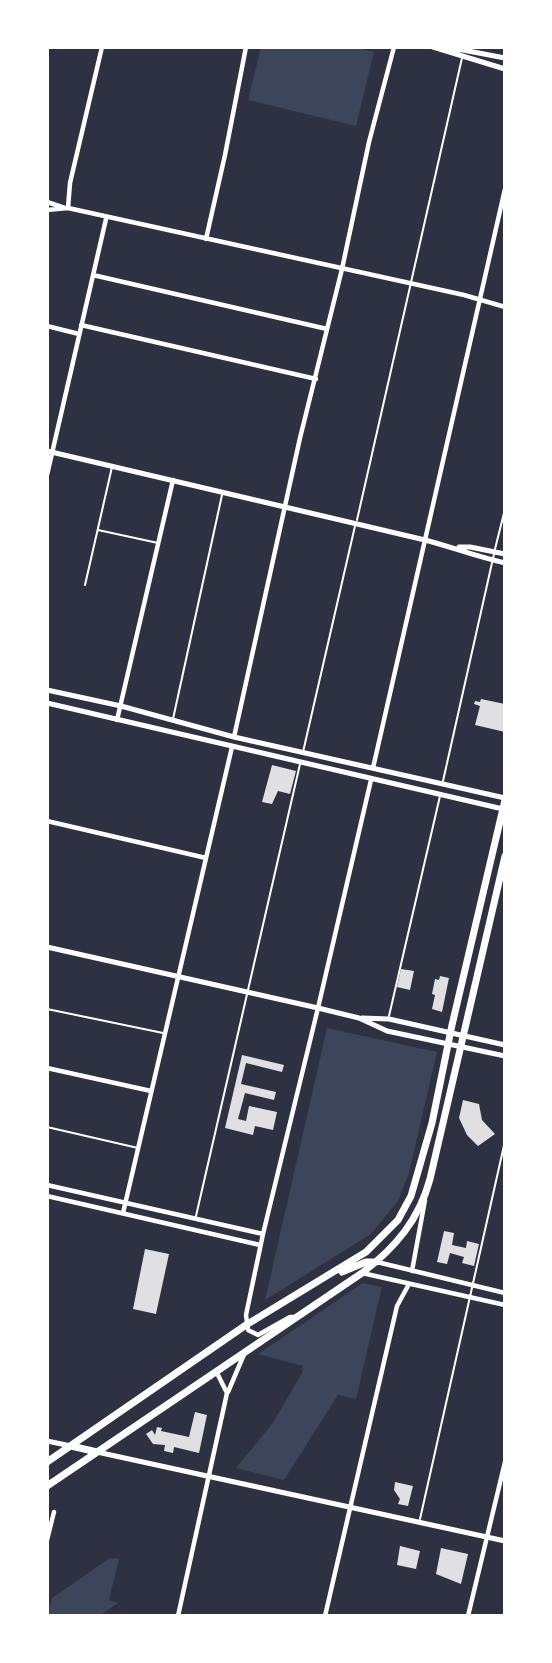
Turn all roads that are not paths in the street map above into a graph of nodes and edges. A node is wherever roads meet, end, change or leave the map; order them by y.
1 (102, 47) edge
2 (246, 47) edge
3 (435, 47) edge
4 (393, 48) edge
5 (464, 48) edge
6 (462, 57) junction
7 (505, 58) edge
8 (505, 69) edge
9 (505, 189) edge
10 (47, 202) edge
11 (67, 209) junction
12 (47, 210) edge
13 (106, 219) junction
14 (206, 239) junction
15 (342, 269) junction
16 (93, 275) junction
17 (411, 284) junction
18 (479, 299) junction
19 (505, 307) edge
20 (81, 325) junction
21 (47, 326) edge
22 (328, 329) junction
23 (79, 334) junction
24 (316, 379) junction
25 (50, 451) edge
26 (112, 466) junction
27 (47, 475) edge
28 (173, 480) junction
29 (223, 491) junction
30 (286, 508) junction
31 (505, 509) edge
32 (356, 523) junction
33 (97, 530) junction
34 (425, 540) junction
35 (159, 543) junction
36 (456, 548) junction
37 (495, 552) junction
38 (505, 554) edge
39 (493, 560) junction
40 (505, 563) edge
41 (85, 584) dead end
42 (47, 690) edge
43 (47, 703) edge
44 (121, 706) junction
45 (117, 720) junction
46 (173, 721) junction
47 (234, 737) junction
48 (232, 747) junction
49 (303, 752) junction
50 (300, 763) junction
51 (373, 769) junction
52 (371, 780) junction
53 (442, 784) junction
54 (440, 795) junction
55 (505, 799) edge
56 (503, 809) junction
57 (47, 821) edge
58 (505, 856) edge
59 (206, 858) junction
60 (47, 947) edge
61 (179, 977) junction
62 (248, 992) junction
63 (318, 1008) junction
64 (47, 1009) edge
65 (359, 1018) junction
66 (389, 1019) junction
67 (165, 1033) junction
68 (451, 1033) junction
69 (463, 1035) junction
70 (449, 1045) junction
71 (505, 1045) edge
72 (461, 1047) junction
73 (505, 1056) edge
74 (47, 1068) edge
75 (151, 1091) junction
76 (47, 1127) edge
77 (505, 1141) edge
78 (138, 1148) junction
79 (47, 1185) edge
80 (47, 1196) edge
81 (425, 1200) junction
82 (125, 1203) junction
83 (123, 1213) junction
84 (195, 1219) junction
85 (262, 1234) junction
86 (260, 1245) junction
87 (376, 1262) junction
88 (412, 1271) junction
89 (362, 1273) junction
90 (316, 1284) junction
91 (409, 1284) junction
92 (472, 1285) junction
93 (505, 1293) edge
94 (470, 1297) junction
95 (505, 1305) edge
96 (296, 1317) junction
97 (246, 1325) junction
98 (245, 1352) junction
99 (216, 1371) junction
100 (227, 1393) junction
101 (47, 1441) edge
102 (71, 1446) junction
103 (97, 1452) junction
104 (47, 1462) edge
105 (505, 1462) edge
106 (210, 1477) junction
107 (47, 1486) edge
108 (350, 1506) junction
109 (54, 1512) dead end
110 (419, 1522) junction
111 (488, 1537) junction
112 (47, 1540) edge
113 (505, 1541) edge
114 (178, 1616) edge
115 (325, 1616) edge
116 (468, 1616) edge

1 - 11 street
2 - 14 street
3 - 5 street
3 - 6 street
4 - 15 street
5 - 7 street
6 - 8 street
6 - 17 lane
9 - 18 street
10 - 11 street
11 - 12 street
11 - 13 street
13 - 14 street
13 - 16 street
14 - 15 street
15 - 17 street
15 - 22 street
16 - 20 street
16 - 22 street
17 - 18 street
17 - 32 lane
18 - 19 street
18 - 34 street
20 - 23 street
20 - 24 street
21 - 23 street
22 - 24 street
23 - 25 street
24 - 30 street
25 - 26 street
25 - 27 street
26 - 28 street
26 - 33 lane
28 - 29 street
28 - 35 street
29 - 30 street
29 - 46 lane
30 - 32 street
30 - 47 street
31 - 37 lane
32 - 34 street
32 - 49 lane
33 - 35 lane
33 - 41 lane
34 - 36 street
34 - 51 street
35 - 44 street
36 - 37 street
36 - 39 street
37 - 38 street
37 - 39 lane
39 - 40 street
39 - 53 lane
42 - 44 street
43 - 45 street
44 - 45 street
44 - 46 street
45 - 48 street
46 - 47 street
47 - 48 street
47 - 49 street
48 - 50 street
48 - 59 street
49 - 51 street
50 - 52 street
50 - 62 lane
51 - 52 street
51 - 53 street
52 - 54 street
52 - 63 street
53 - 54 street
53 - 55 street
54 - 56 street
54 - 66 lane
55 - 56 highway
56 - 68 highway
57 - 59 street
58 - 69 highway
59 - 61 street
60 - 61 street
61 - 62 street
61 - 67 street
62 - 63 street
62 - 84 lane
63 - 65 street
63 - 85 street
64 - 67 lane
65 - 66 street
65 - 70 street
66 - 68 street
67 - 75 street
68 - 69 street
68 - 70 highway
69 - 71 street
69 - 72 highway
70 - 72 street
70 - 90 highway
72 - 73 street
72 - 81 highway
74 - 75 street
75 - 78 street
76 - 78 lane
77 - 92 lane
78 - 82 street
79 - 82 street
80 - 83 street
81 - 87 highway
81 - 88 street
82 - 83 street
82 - 84 street
83 - 86 street
84 - 85 street
85 - 86 street
86 - 97 street
87 - 88 street
87 - 89 highway
87 - 90 highway
88 - 92 street
89 - 91 street
89 - 96 highway
90 - 97 highway
91 - 94 street
91 - 108 street
92 - 93 street
92 - 94 lane
94 - 95 street
94 - 110 lane
96 - 97 street
96 - 98 highway
97 - 102 highway
98 - 99 highway
98 - 100 street
99 - 100 street
99 - 103 highway
100 - 106 street
101 - 102 street
102 - 103 highway
102 - 104 highway
103 - 106 street
103 - 107 highway
105 - 111 street
106 - 108 street
106 - 114 street
108 - 110 street
108 - 115 street
109 - 112 street
110 - 111 street
111 - 113 street
111 - 116 street

